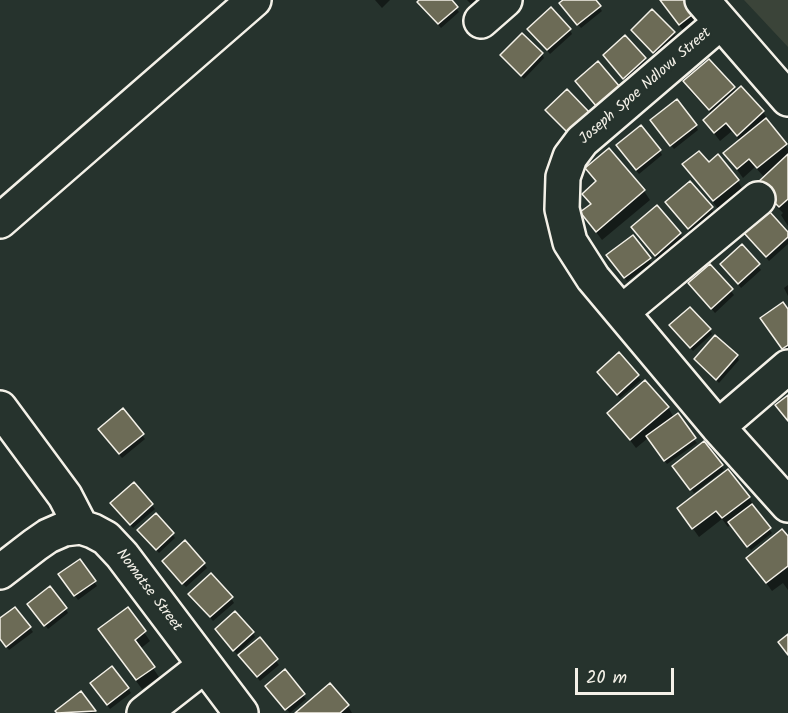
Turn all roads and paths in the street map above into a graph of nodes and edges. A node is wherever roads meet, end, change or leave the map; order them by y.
1 (254, 0) edge
2 (711, 11) edge
3 (788, 99) edge
4 (758, 199) dead end
5 (0, 221) edge
6 (622, 312) junction
7 (788, 367) edge
8 (0, 408) edge
9 (718, 427) junction
10 (788, 505) edge
11 (81, 527) junction
12 (0, 572) edge
13 (204, 666) junction
14 (144, 713) edge
15 (241, 713) edge

1 - 5 street
2 - 3 street
2 - 6 street, Joseph Spoe Ndlovu Street
4 - 6 street
6 - 9 street, Joseph Spoe Ndlovu Street
7 - 9 street
8 - 11 street
9 - 10 street, Joseph Spoe Ndlovu Street
11 - 12 street
11 - 13 street, Nomatse Street
13 - 14 street
13 - 15 street, Nomatse Street

